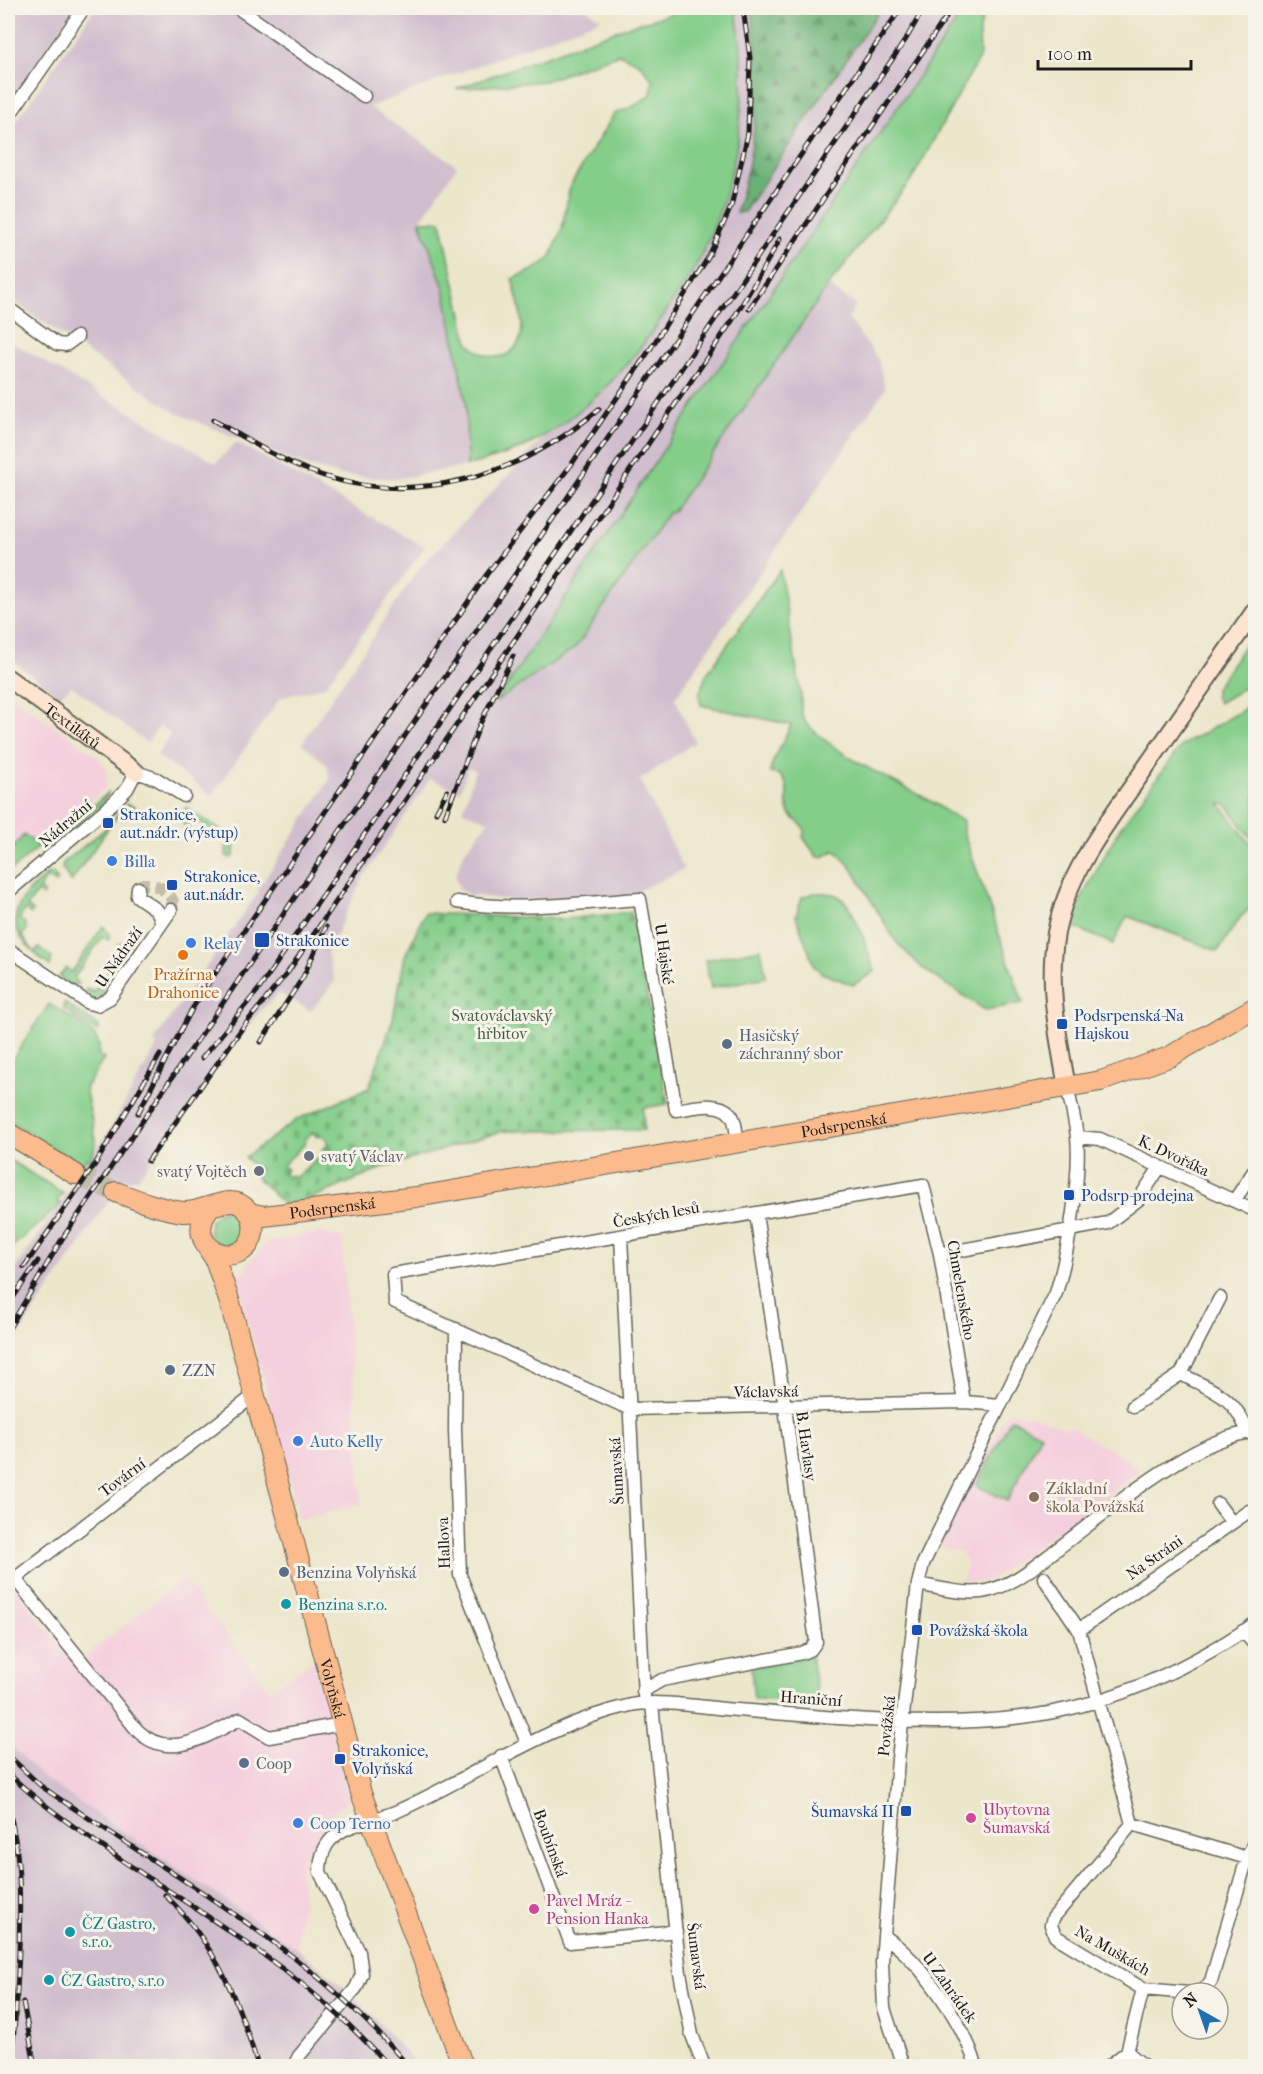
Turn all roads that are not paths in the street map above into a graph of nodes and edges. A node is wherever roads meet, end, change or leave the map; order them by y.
1 (84, 8) edge
2 (238, 8) edge
3 (364, 96) dead end
4 (8, 117) edge
5 (8, 308) edge
6 (77, 337) dead end
7 (1256, 609) edge
8 (8, 678) edge
9 (136, 772) junction
10 (184, 796) dead end
11 (138, 888) dead end
12 (8, 892) edge
13 (458, 902) dead end
14 (171, 910) dead end
15 (162, 923) junction
16 (8, 949) edge
17 (1256, 1007) edge
18 (1067, 1087) junction
19 (8, 1133) edge
20 (1077, 1137) junction
21 (738, 1141) junction
22 (8, 1146) edge
23 (1160, 1167) junction
24 (1256, 1168) edge
25 (923, 1185) joint
26 (416, 1197) junction
27 (1234, 1201) junction
28 (209, 1208) junction
29 (1256, 1211) edge
30 (249, 1213) junction
31 (756, 1214) junction
32 (1068, 1232) junction
33 (253, 1234) junction
34 (621, 1237) junction
35 (203, 1238) junction
36 (237, 1252) junction
37 (940, 1254) junction
38 (393, 1274) joint
39 (1220, 1298) dead end
40 (230, 1303) junction
41 (456, 1329) junction
42 (1181, 1374) junction
43 (256, 1394) junction
44 (964, 1402) junction
45 (1001, 1405) junction
46 (1133, 1406) dead end
47 (785, 1407) junction
48 (630, 1409) junction
49 (1252, 1432) edge
50 (1218, 1504) dead end
51 (1249, 1510) dead end
52 (1232, 1523) junction
53 (1044, 1578) dead end
54 (12, 1582) edge
55 (918, 1584) junction
56 (1256, 1623) edge
57 (1079, 1630) junction
58 (1243, 1631) junction
59 (813, 1646) joint
60 (1256, 1646) edge
61 (647, 1699) junction
62 (1097, 1700) junction
63 (904, 1721) junction
64 (342, 1724) junction
65 (527, 1743) junction
66 (501, 1756) junction
67 (369, 1819) junction
68 (1132, 1824) junction
69 (1256, 1838) edge
70 (1247, 1858) junction
71 (676, 1931) junction
72 (884, 1936) junction
73 (1211, 1981) edge
74 (1143, 1989) junction
75 (1170, 1991) edge
76 (1127, 2052) junction
77 (294, 2067) edge
78 (463, 2067) edge
79 (704, 2067) edge
80 (903, 2067) edge
81 (976, 2067) edge
82 (1109, 2067) edge
83 (1144, 2067) edge

1 - 4 street
2 - 3 street
5 - 6 street
7 - 18 street
8 - 9 street, Textiláků
9 - 10 street
9 - 12 street, Nádražní
11 - 15 street, U Nádraží
13 - 21 street, U Hajské
14 - 15 street, U Nádraží
15 - 16 street, U Nádraží
17 - 18 main road, Podsrpenská
18 - 20 street
18 - 21 main road, Podsrpenská
19 - 22 main road
20 - 23 street, K. Dvořáka
20 - 32 street
21 - 26 main road, Podsrpenská
23 - 27 street, K. Dvořáka
23 - 32 street
24 - 27 street
25 - 31 street, Českých lesů
25 - 37 street, Chmelenského
26 - 30 main road, Podsrpenská
26 - 33 main road, Podsrpenská
27 - 29 street, K. Dvořáka
28 - 30 main road, Podsrpenská
28 - 35 main road
28 - 35 main road, Podsrpenská
30 - 33 main road
31 - 34 street, Českých lesů
31 - 47 street, B. Havlasy
32 - 37 street
32 - 45 street
33 - 36 main road
34 - 38 street, Českých lesů
34 - 48 street, Šumavská
35 - 36 main road, Podsrpenská
35 - 40 main road, Volyňská
36 - 40 main road, Volyňská
37 - 44 street, Chmelenského
38 - 41 street, Václavská
39 - 42 street
40 - 43 main road, Volyňská
41 - 48 street, Václavská
41 - 65 street, Hallova
42 - 46 street
42 - 49 street
43 - 54 street, Tovární
43 - 64 main road, Volyňská
44 - 45 street, Václavská
44 - 47 street, Václavská
45 - 55 street, Povážská
47 - 48 street, Václavská
47 - 59 street, B. Havlasy
48 - 61 street, Šumavská
49 - 55 street
50 - 52 street
51 - 52 street, Na Stráni
52 - 57 street, Na Stráni
53 - 57 street
54 - 64 street
55 - 63 street, Povážská
56 - 58 street, Hraniční
57 - 62 street
58 - 60 street
58 - 62 street, Hraniční
59 - 61 street, Hraniční
61 - 63 street, Hraniční
61 - 65 street, Hraniční
61 - 71 street, Šumavská
62 - 63 street, Hraniční
62 - 68 street
63 - 72 street, Povážská
64 - 67 main road, Volyňská
65 - 66 street, Hraniční
66 - 67 street, Hraniční
66 - 71 street, Boubínská
67 - 77 street, Hraniční
67 - 78 main road, Volyňská
68 - 70 street
68 - 74 street, Na Muškách
69 - 70 street
70 - 73 street
71 - 79 street, Šumavská
72 - 80 street, Povážská
72 - 81 street, U Zahrádek
74 - 75 street, Na Muškách
74 - 76 street
76 - 82 street
76 - 83 street

